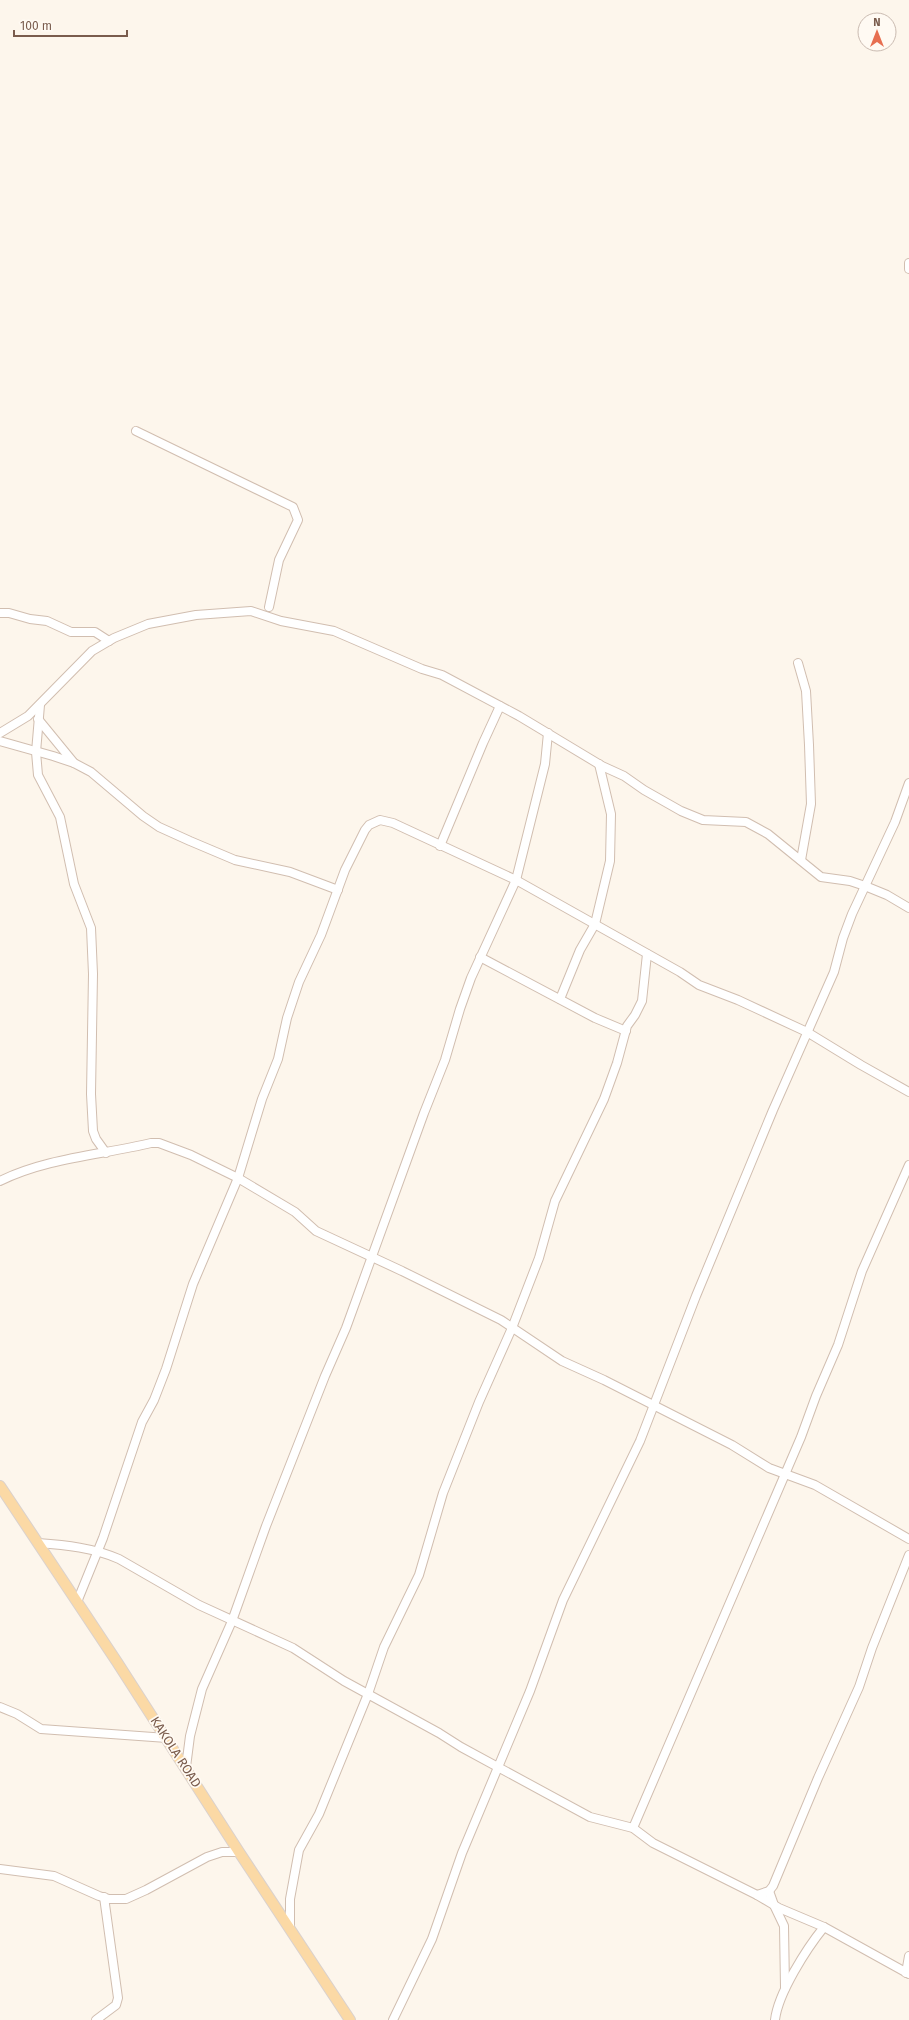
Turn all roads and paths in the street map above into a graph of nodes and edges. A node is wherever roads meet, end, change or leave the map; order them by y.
1 (909, 263) edge
2 (909, 269) edge
3 (136, 431) dead end
4 (269, 607) dead end
5 (0, 613) edge
6 (109, 641) junction
7 (798, 663) dead end
8 (40, 705) junction
9 (500, 706) junction
10 (38, 719) junction
11 (0, 732) edge
12 (548, 733) junction
13 (0, 741) edge
14 (36, 752) junction
15 (74, 763) junction
16 (599, 764) junction
17 (909, 783) edge
18 (440, 846) junction
19 (801, 860) junction
20 (516, 880) junction
21 (865, 886) junction
22 (338, 890) junction
23 (909, 908) edge
24 (595, 924) junction
25 (647, 954) junction
26 (480, 957) junction
27 (560, 999) junction
28 (626, 1031) junction
29 (807, 1032) junction
30 (909, 1092) edge
31 (106, 1153) junction
32 (909, 1165) edge
33 (238, 1178) junction
34 (0, 1181) edge
35 (371, 1256) junction
36 (512, 1328) junction
37 (653, 1404) junction
38 (785, 1475) junction
39 (0, 1486) edge
40 (909, 1539) edge
41 (38, 1543) junction
42 (98, 1552) junction
43 (909, 1555) edge
44 (77, 1602) junction
45 (232, 1621) junction
46 (368, 1694) junction
47 (0, 1707) edge
48 (167, 1738) junction
49 (186, 1767) junction
50 (500, 1767) junction
51 (633, 1828) junction
52 (239, 1852) junction
53 (0, 1869) edge
54 (769, 1890) junction
55 (757, 1895) junction
56 (104, 1897) junction
57 (774, 1905) junction
58 (290, 1926) junction
59 (824, 1927) junction
60 (909, 1956) edge
61 (908, 1973) edge
62 (785, 1991) junction
63 (96, 2020) edge
64 (350, 2020) edge
65 (393, 2020) edge
66 (775, 2020) edge

1 - 2 street
3 - 4 street
5 - 6 street
6 - 8 street
6 - 9 street
7 - 19 street
8 - 10 street
8 - 11 street
9 - 12 street
9 - 18 street
10 - 14 street
10 - 15 street
12 - 16 street
12 - 20 street
13 - 14 street
14 - 15 street
14 - 31 street
15 - 22 street
16 - 19 street
16 - 24 street
17 - 21 street
18 - 20 street
18 - 22 street
19 - 21 street
20 - 24 street
20 - 26 street
21 - 23 street
21 - 29 street
22 - 33 street
24 - 25 street
24 - 27 street
25 - 28 street
25 - 29 street
26 - 27 street
26 - 35 street
27 - 28 street
28 - 36 street
29 - 30 street
29 - 37 street
31 - 33 street
31 - 34 street
32 - 38 street
33 - 35 street
33 - 42 street
35 - 36 street
35 - 45 street
36 - 37 street
36 - 46 street
37 - 38 street
37 - 50 street
38 - 40 street
38 - 51 street
39 - 41 main road, KAKOLA ROAD
41 - 42 street
41 - 44 main road, KAKOLA ROAD
42 - 44 street
42 - 45 street
43 - 54 street
44 - 48 main road, KAKOLA ROAD
45 - 46 street
45 - 49 street
46 - 50 street
46 - 58 street
47 - 48 street
48 - 49 main road, KAKOLA ROAD
49 - 52 main road, KAKOLA ROAD
50 - 51 street
50 - 65 street
51 - 55 street
52 - 56 street
52 - 58 main road, KAKOLA ROAD
53 - 56 street
54 - 55 street
54 - 57 street
55 - 57 street
56 - 63 street
57 - 59 street
57 - 62 street
58 - 64 main road, KAKOLA ROAD
59 - 61 street
59 - 62 street
60 - 61 street
62 - 66 street

